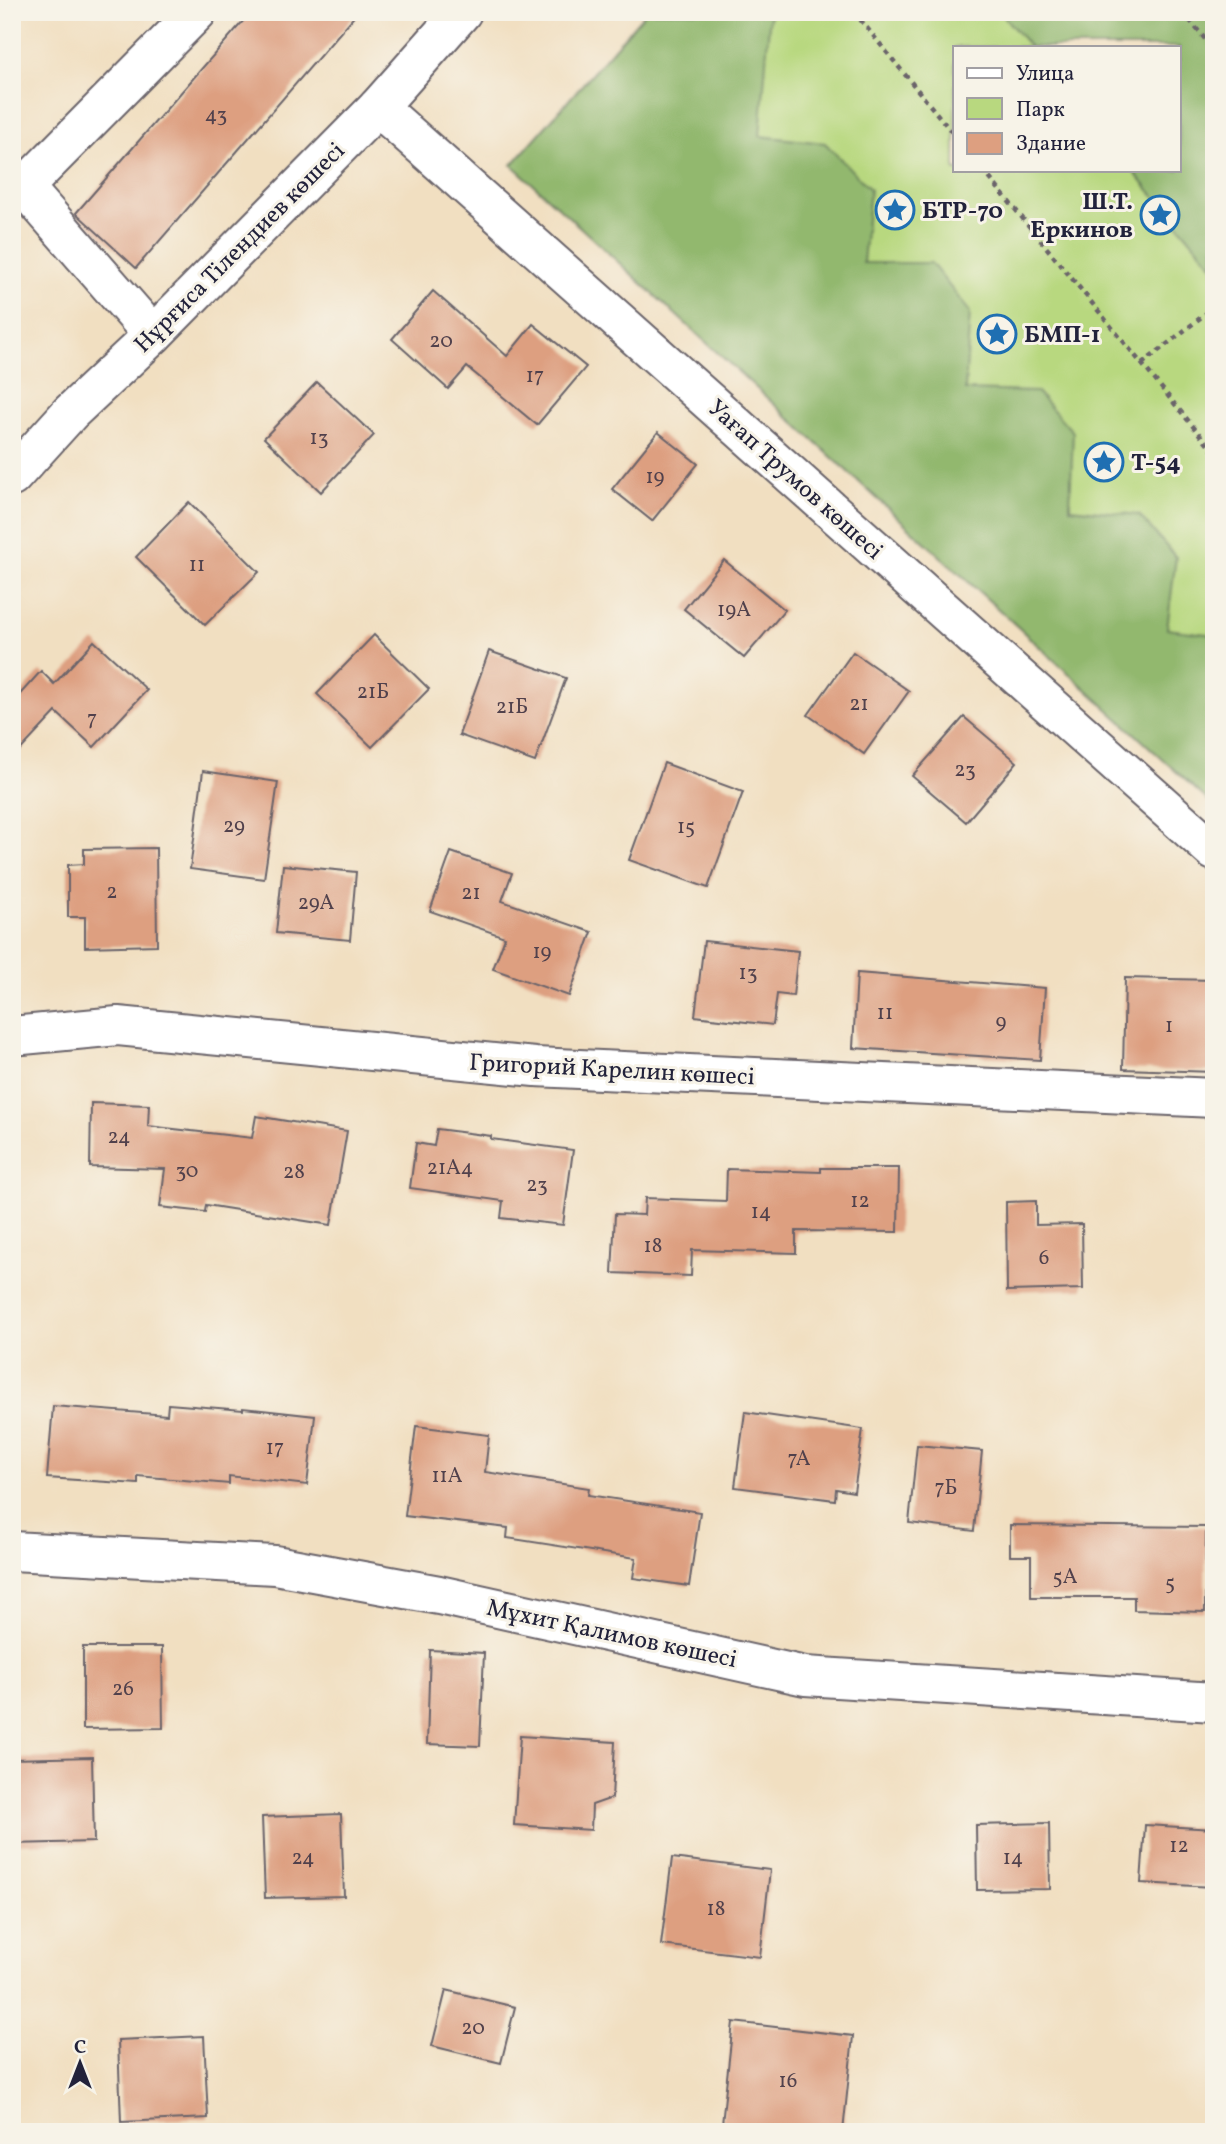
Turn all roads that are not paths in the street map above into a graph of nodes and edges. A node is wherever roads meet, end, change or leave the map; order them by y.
1 (197, 12) edge
2 (462, 12) edge
3 (378, 107) junction
4 (18, 183) edge
5 (153, 335) junction
6 (12, 477) edge
7 (1214, 851) edge
8 (12, 1036) edge
9 (1214, 1098) edge
10 (12, 1551) edge
11 (1214, 1702) edge

1 - 4 street
2 - 3 street, Нұрғиса Тілендиев көшесі
3 - 5 street, Нұрғиса Тілендиев көшесі
3 - 7 street, Уағап Трумов көшесі
4 - 5 street
5 - 6 street, Нұрғиса Тілендиев көшесі
8 - 9 street, Григорий Карелин көшесі
10 - 11 street, Мұхит Қалимов көшесі

